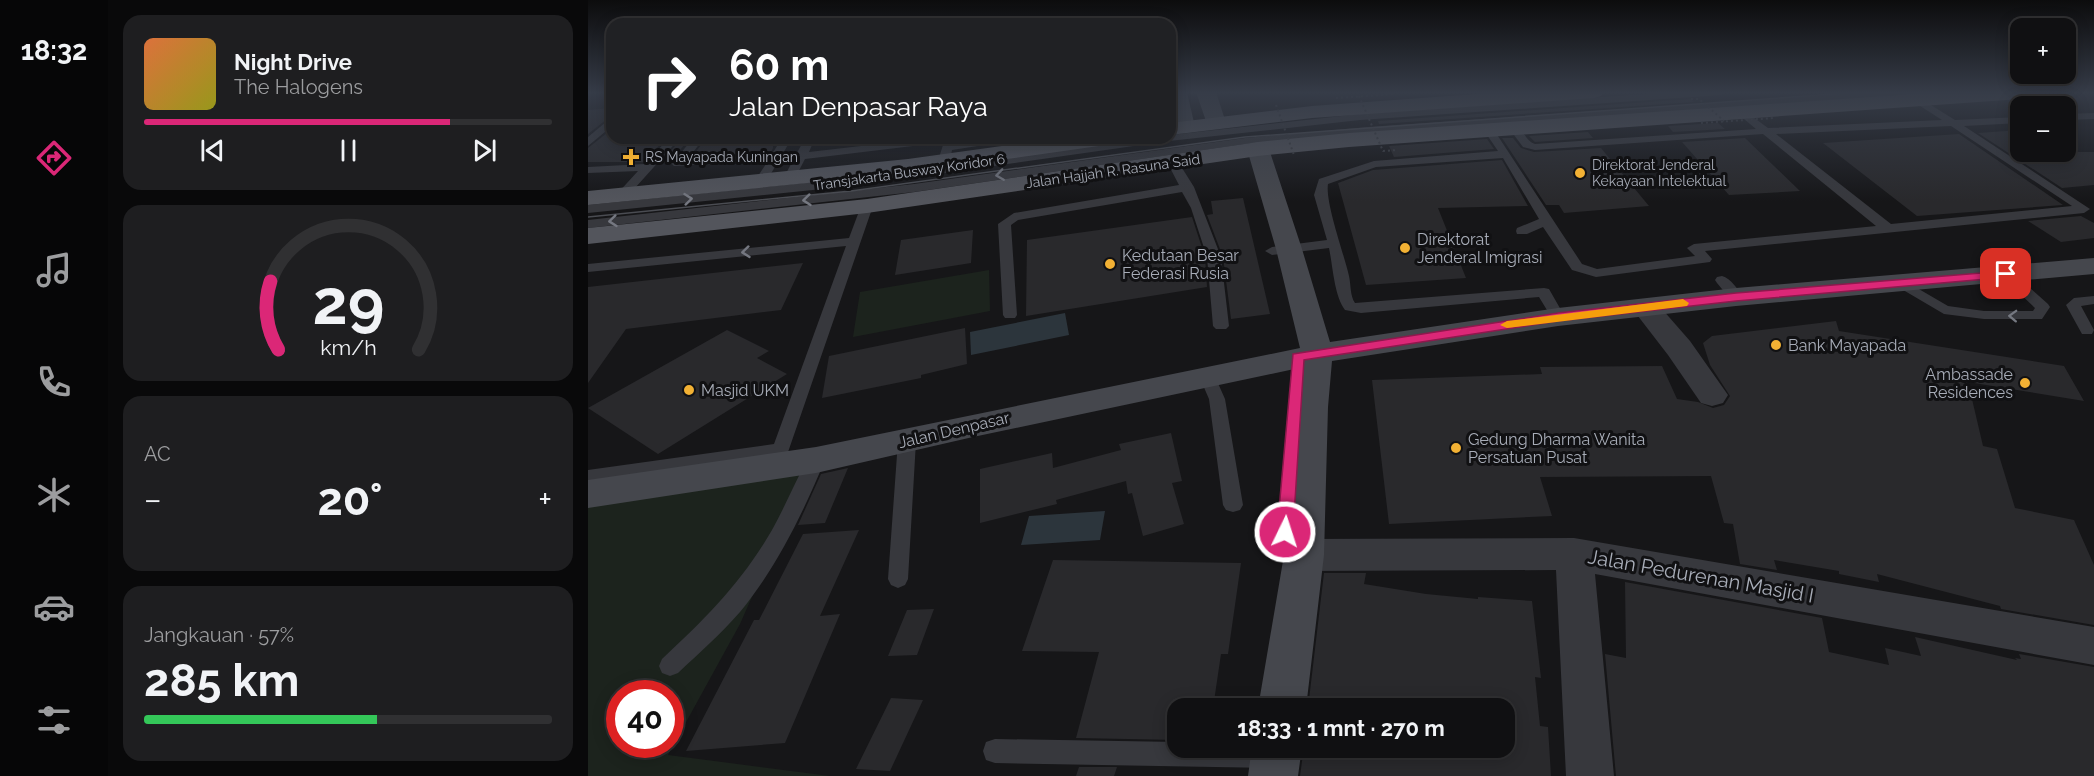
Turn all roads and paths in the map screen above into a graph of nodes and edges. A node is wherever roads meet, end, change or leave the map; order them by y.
1 (603, 128) edge
2 (1193, 128) edge
3 (1230, 128) edge
4 (1284, 128) edge
5 (1373, 128) edge
6 (1397, 128) edge
7 (1498, 128) edge
8 (1514, 128) edge
9 (1760, 128) edge
10 (1842, 128) edge
11 (1961, 128) edge
12 (1488, 129) junction
13 (1767, 131) junction
14 (1176, 132) edge
15 (1176, 133) edge
16 (588, 143) edge
17 (669, 144) edge
18 (694, 144) edge
19 (784, 144) edge
20 (807, 144) edge
21 (968, 144) edge
22 (1066, 144) edge
23 (1103, 144) edge
24 (911, 149) edge
25 (1258, 149) junction
26 (1398, 150) dead end
27 (1506, 154) junction
28 (1219, 155) junction
29 (1294, 155) dead end
30 (801, 156) junction
31 (776, 157) junction
32 (944, 162) junction
33 (1173, 162) junction
34 (648, 167) junction
35 (588, 170) edge
36 (789, 179) junction
37 (760, 182) junction
38 (1188, 187) junction
39 (622, 195) junction
40 (588, 198) edge
41 (867, 206) junction
42 (588, 209) edge
43 (1546, 221) junction
44 (588, 224) edge
45 (1887, 228) junction
46 (1522, 231) dead end
47 (588, 236) edge
48 (854, 241) junction
49 (1335, 243) junction
50 (1281, 250) junction
51 (2094, 266) edge
52 (588, 268) edge
53 (2006, 274) junction
54 (1900, 284) junction
55 (2094, 300) edge
56 (1645, 307) junction
57 (1010, 315) dead end
58 (1558, 317) junction
59 (1221, 326) dead end
60 (2087, 331) dead end
61 (1307, 355) junction
62 (1207, 376) junction
63 (1712, 394) dead end
64 (907, 441) junction
65 (816, 460) junction
66 (588, 477) edge
67 (588, 494) edge
68 (1233, 505) dead end
69 (1574, 554) junction
70 (1304, 555) junction
71 (898, 579) dead end
72 (2094, 646) edge
73 (670, 666) dead end
74 (1283, 698) edge
75 (995, 751) dead end
76 (1275, 760) edge
77 (1590, 776) edge

1 - 16 lane
2 - 14 main road
3 - 15 lane, Transjakarta Busway Koridor 6
4 - 29 path, bridge
5 - 26 path, bridge
6 -> 44 lane, Transjakarta Busway Koridor 6
7 - 12 main road, Jalan Hajjah R. Rasuna Said
8 - 13 lane
9 - 13 lane
10 - 13 lane
11 - 45 lane
12 - 25 main road, Jalan Hajjah R. Rasuna Said
12 - 27 lane
13 - 45 lane
17 - 34 lane
18 - 31 lane
19 - 31 lane
20 - 30 lane
21 - 32 lane
22 - 32 main road
42 -> 23 lane, Transjakarta Busway Koridor 6
24 - 30 lane
24 - 32 main road
24 - 36 main road
25 - 28 main road, Jalan Hajjah R. Rasuna Said
25 - 50 street
27 - 43 lane
27 - 49 lane
28 - 33 main road, Jalan Hajjah R. Rasuna Said
28 - 50 street
30 - 36 lane
31 - 37 lane
33 - 38 lane
33 - 41 main road, Jalan Hajjah R. Rasuna Said
34 - 35 lane
34 - 39 lane
36 - 37 main road
37 - 39 main road
38 - 57 lane
38 - 59 lane
39 - 40 main road
41 - 47 main road, Jalan Hajjah R. Rasuna Said
41 - 48 lane
43 - 45 lane
43 - 46 lane
48 -> 52 lane
48 - 66 lane
49 - 50 lane
49 - 58 lane
50 - 61 street
51 - 53 street, Jalan Denpasar
53 - 54 street, Jalan Denpasar
53 -> 54 lane
54 - 56 street, Jalan Denpasar
55 - 60 lane
56 - 58 street, Jalan Denpasar
56 - 63 street
58 - 61 street, Jalan Denpasar
61 - 62 street, Jalan Denpasar
61 - 70 street
62 - 64 street, Jalan Denpasar
62 - 68 lane
64 - 65 street, Jalan Denpasar
64 - 71 lane
65 - 67 street, Jalan Denpasar
65 - 73 lane
69 - 70 street, Jalan Pedurenan Masjid I
69 - 72 street, Jalan Pedurenan Masjid I
69 - 77 street
70 - 74 street
75 - 76 lane

